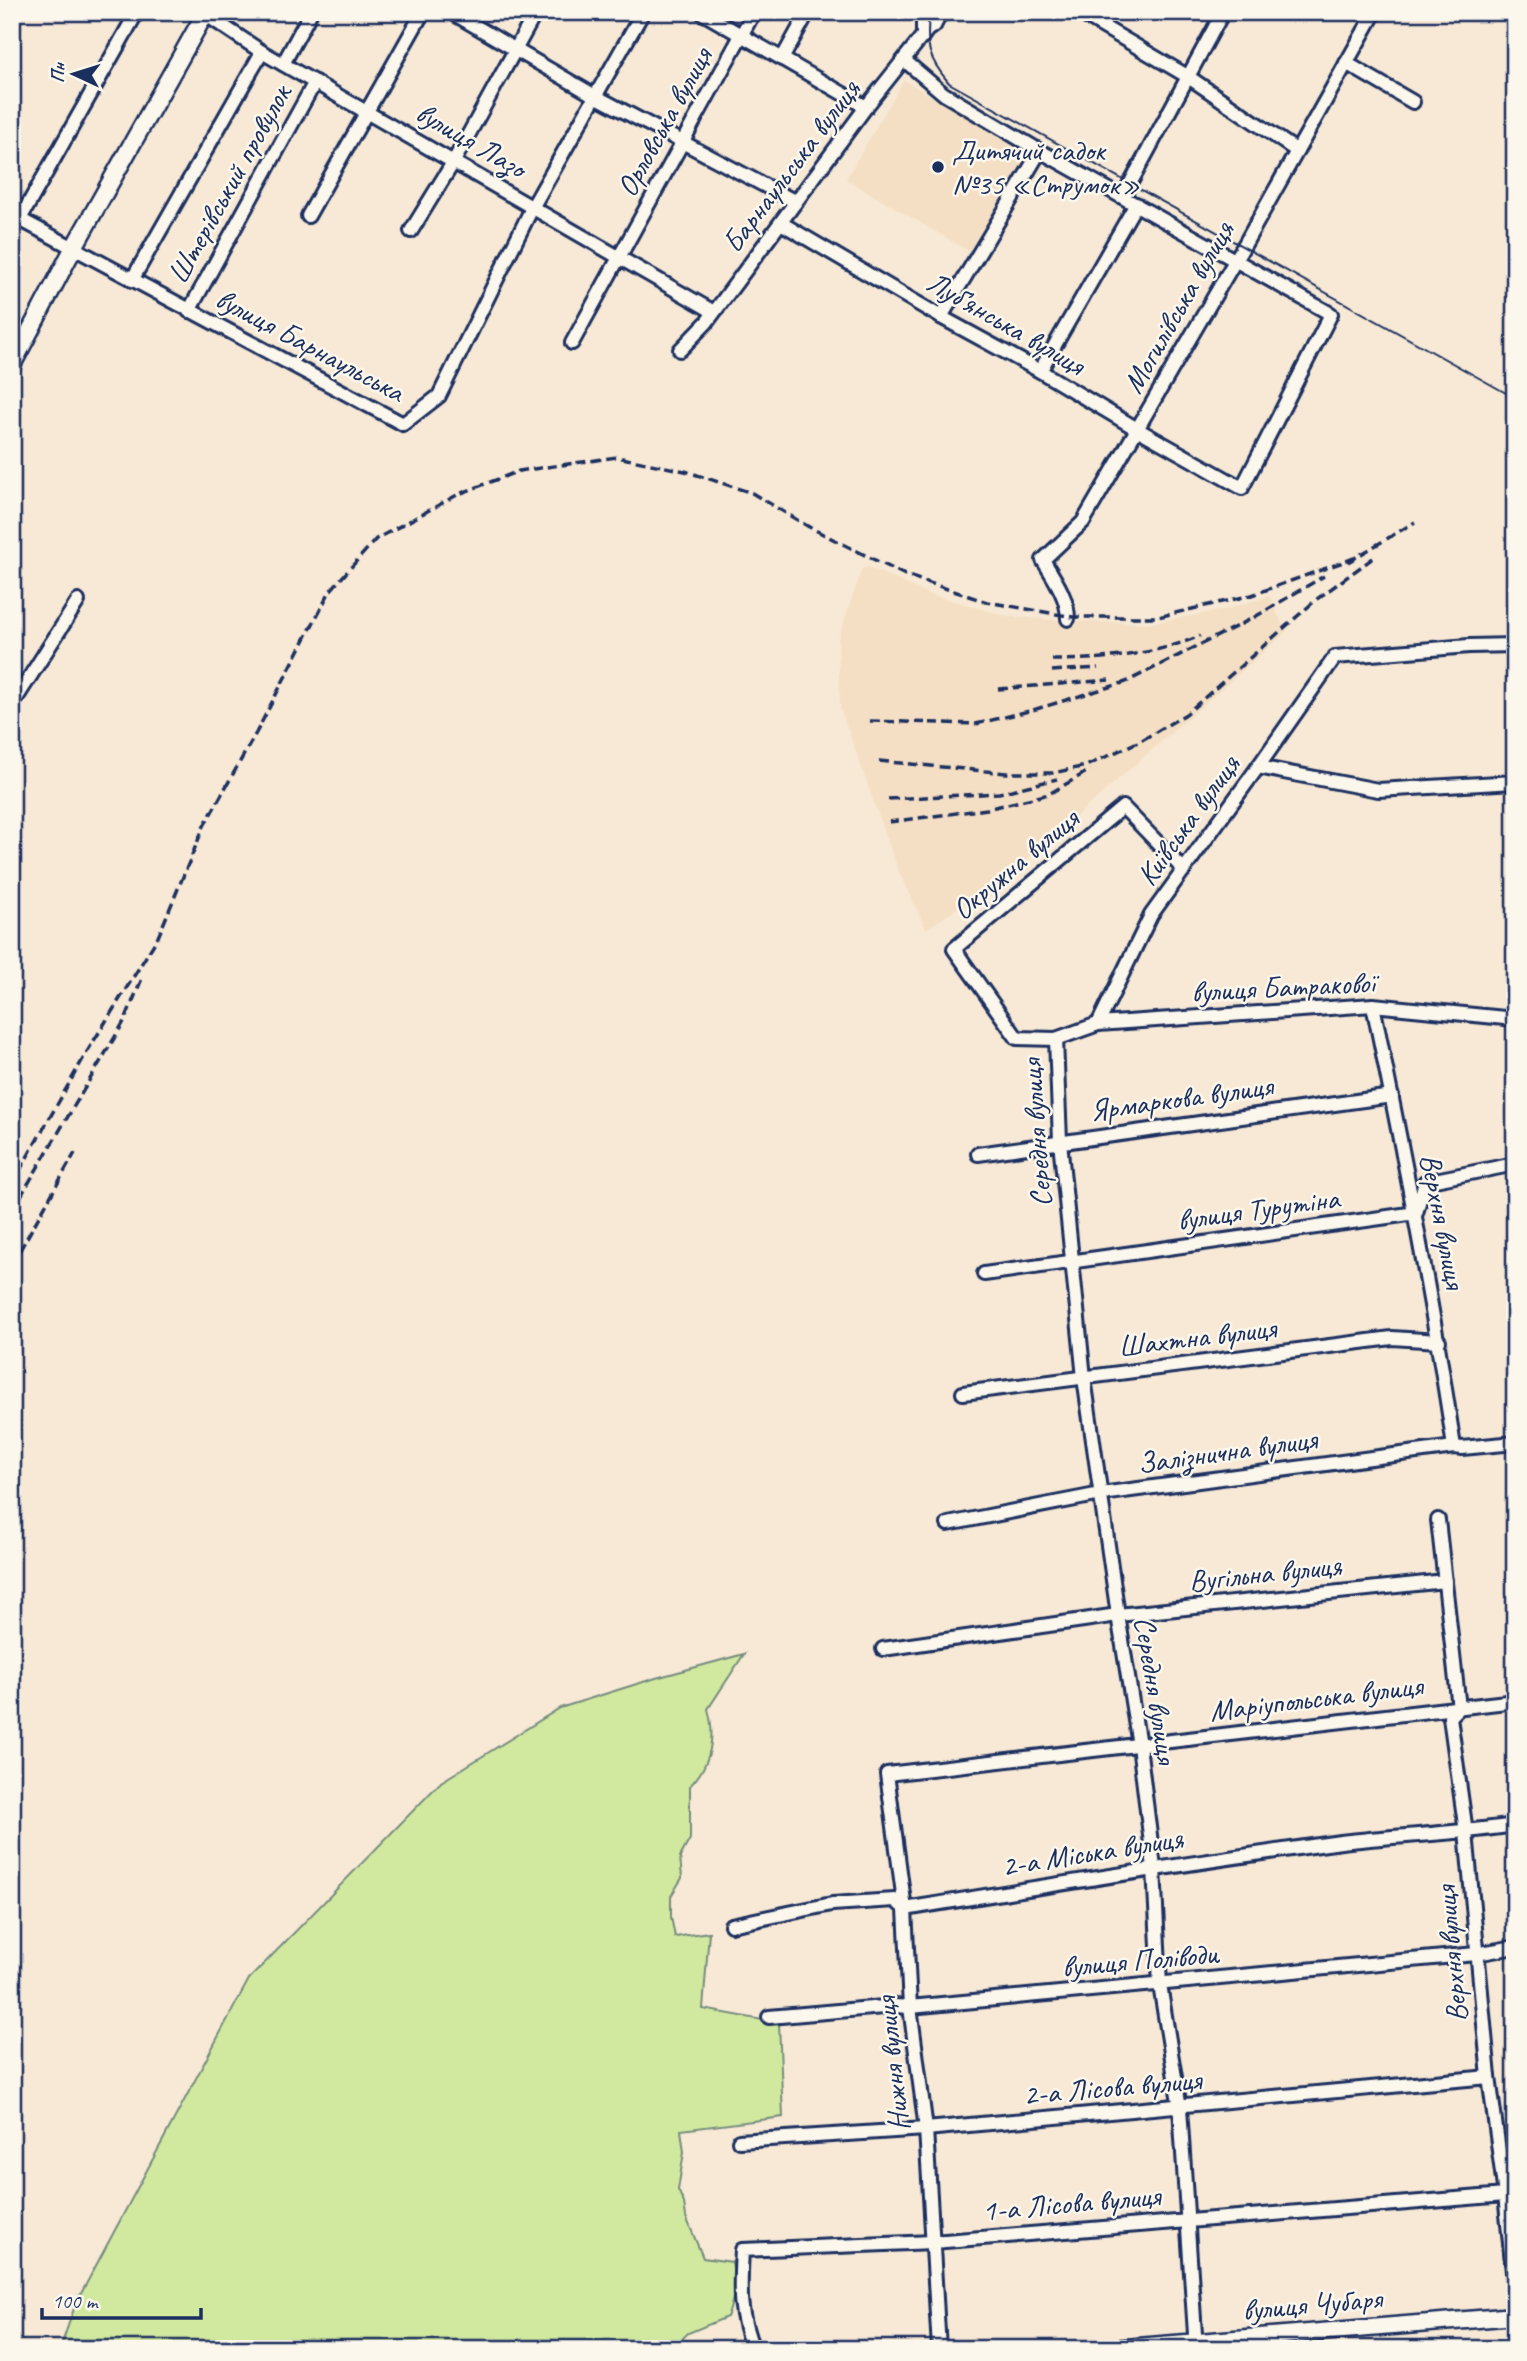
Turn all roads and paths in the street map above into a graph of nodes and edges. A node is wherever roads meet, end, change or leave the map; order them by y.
1 (137, 12) edge
2 (312, 12) edge
3 (423, 12) edge
4 (451, 12) edge
5 (536, 12) edge
6 (643, 12) edge
7 (701, 12) edge
8 (754, 12) edge
9 (808, 12) edge
10 (923, 12) edge
11 (941, 12) edge
12 (1078, 12) edge
13 (1223, 12) edge
14 (1375, 12) edge
15 (204, 13) edge
16 (741, 35) junction
17 (923, 36) junction
18 (516, 50) junction
19 (261, 52) junction
20 (782, 59) junction
21 (904, 60) junction
22 (1346, 63) junction
23 (283, 64) junction
24 (1187, 76) junction
25 (315, 82) junction
26 (595, 96) junction
27 (1413, 102) dead end
28 (866, 107) junction
29 (366, 111) junction
30 (682, 142) junction
31 (1040, 151) junction
32 (1297, 151) junction
33 (454, 161) junction
34 (1123, 197) junction
35 (796, 202) junction
36 (1136, 204) junction
37 (533, 205) junction
38 (308, 216) dead end
39 (16, 217) edge
40 (781, 223) junction
41 (411, 231) dead end
42 (73, 249) junction
43 (619, 256) junction
44 (1236, 259) junction
45 (132, 280) junction
46 (189, 311) junction
47 (714, 312) junction
48 (941, 317) junction
49 (572, 342) dead end
50 (680, 350) dead end
51 (12, 365) edge
52 (1041, 371) junction
53 (1137, 429) junction
54 (78, 601) dead end
55 (1068, 619) dead end
56 (1515, 645) edge
57 (12, 705) edge
58 (1258, 767) junction
59 (1515, 782) edge
60 (1185, 870) junction
61 (1373, 1005) junction
62 (1515, 1019) edge
63 (1098, 1024) junction
64 (1056, 1039) junction
65 (1392, 1096) junction
66 (1060, 1141) junction
67 (978, 1154) dead end
68 (1515, 1164) edge
69 (1416, 1213) junction
70 (1071, 1261) junction
71 (984, 1274) dead end
72 (1439, 1341) junction
73 (1084, 1378) junction
74 (963, 1393) dead end
75 (1515, 1443) edge
76 (1454, 1447) junction
77 (1101, 1494) junction
78 (1438, 1520) dead end
79 (948, 1524) dead end
80 (1445, 1581) junction
81 (1118, 1615) junction
82 (883, 1649) dead end
83 (1515, 1701) edge
84 (1459, 1708) junction
85 (1139, 1745) junction
86 (887, 1774) joint
87 (1515, 1825) edge
88 (1466, 1832) junction
89 (1153, 1868) junction
90 (905, 1909) junction
91 (731, 1925) dead end
92 (1515, 1947) edge
93 (1476, 1954) junction
94 (1160, 1985) junction
95 (910, 2007) junction
96 (769, 2017) dead end
97 (1489, 2077) junction
98 (1180, 2108) junction
99 (926, 2129) junction
100 (739, 2141) dead end
101 (1504, 2195) junction
102 (1188, 2220) junction
103 (933, 2242) junction
104 (1514, 2320) edge
105 (1196, 2345) edge
106 (753, 2349) edge
107 (939, 2349) edge
108 (1114, 2349) edge

1 - 39 street
2 - 23 street
3 - 29 street
4 - 18 street
5 - 18 street
6 - 26 street
7 - 16 street
8 - 16 street, Орловська вулиця
9 - 20 street
10 - 17 street
11 - 17 street, Барнаульська вулиця
12 - 24 street
13 - 24 street
14 - 22 street, Могилівська вулиця
15 - 19 street, вулиця Лазо
15 - 42 street
16 - 20 street
16 - 30 street, Орловська вулиця
17 - 21 street, Барнаульська вулиця
18 - 26 street
18 - 33 street
19 - 23 street, вулиця Лазо
19 - 45 street
20 - 28 street
21 - 28 street, Барнаульська вулиця
21 - 31 street
22 - 27 street
22 - 32 street, Могилівська вулиця
23 - 25 street, вулиця Лазо
24 - 32 street
24 - 34 street
25 - 29 street, вулиця Лазо
25 - 46 street, Штерівський провулок
26 - 30 street
26 - 37 street
28 - 35 street, Барнаульська вулиця
29 - 33 street, вулиця Лазо
29 - 38 street
30 - 35 street
30 - 43 street, Орловська вулиця
31 - 34 street
31 - 48 street
32 - 44 street, Могилівська вулиця
33 - 37 street, вулиця Лазо
33 - 41 street
34 - 36 street
35 - 40 street, Барнаульська вулиця
36 - 44 street
36 - 52 street
37 - 43 street, вулиця Лазо
37 - 46 street, вулиця Барнаульська
39 - 42 street
40 - 47 street, Барнаульська вулиця
40 - 48 street, Луб'янська вулиця
42 - 45 street
42 - 51 street
43 - 47 street, вулиця Лазо
43 - 49 street, Орловська вулиця
44 - 53 street, Могилівська вулиця
44 - 53 street, Луб'янська вулиця
45 - 46 street
47 - 50 street, Барнаульська вулиця
48 - 52 street, Луб'янська вулиця
52 - 53 street, Луб'янська вулиця
53 - 55 street, Могилівська вулиця
54 - 57 street
56 - 58 street, Київська вулиця
58 - 59 street
58 - 60 street, Київська вулиця
60 - 63 street, Київська вулиця
60 - 64 street, Окружна вулиця
61 - 62 street, вулиця Батракової
61 - 63 street, вулиця Батракової
61 - 65 street, Верхня вулиця
63 - 64 street, вулиця Батракової
64 - 66 street, Середня вулиця
65 - 66 street, Ярмаркова вулиця
65 - 69 street, Верхня вулиця
66 - 67 street, Ярмаркова вулиця
66 - 70 street, Середня вулиця
68 - 69 street
69 - 70 street, вулиця Турутіна
69 - 72 street, Верхня вулиця
70 - 71 street, вулиця Турутіна
70 - 73 street, Середня вулиця
72 - 73 street, Шахтна вулиця
72 - 76 street, Верхня вулиця
73 - 74 street, Шахтна вулиця
73 - 77 street, Середня вулиця
75 - 76 street, Залізнична вулиця
76 - 77 street, Залізнична вулиця
77 - 79 street, Залізнична вулиця
77 - 81 street, Середня вулиця
78 - 80 street, Верхня вулиця
80 - 81 street, Вугільна вулиця
80 - 84 street, Верхня вулиця
81 - 82 street, Вугільна вулиця
81 - 85 street, Середня вулиця
83 - 84 street, Маріупольська вулиця
84 - 85 street, Маріупольська вулиця
84 - 88 street, Верхня вулиця
85 - 86 street, Маріупольська вулиця
85 - 89 street, Середня вулиця
86 - 90 street, Нижня вулиця
87 - 88 street, 2-а Міська вулиця
88 - 89 street, 2-а Міська вулиця
88 - 93 street, Верхня вулиця
89 - 90 street, 2-а Міська вулиця
89 - 94 street, Середня вулиця
90 - 91 street, 2-а Міська вулиця
90 - 95 street, Нижня вулиця
92 - 93 street, вулиця Поліводи
93 - 94 street, вулиця Поліводи
93 - 97 street, Верхня вулиця
94 - 95 street, вулиця Поліводи
94 - 98 street, Середня вулиця
95 - 96 street, вулиця Поліводи
95 - 99 street, Нижня вулиця
97 - 98 street, 2-а Лісова вулиця
97 - 101 street, Верхня вулиця
98 - 99 street, 2-а Лісова вулиця
98 - 102 street, Середня вулиця
99 - 100 street, 2-а Лісова вулиця
99 - 103 street, Нижня вулиця
101 - 102 street, 1-а Лісова вулиця
101 - 104 street, Верхня вулиця
102 - 103 street, 1-а Лісова вулиця
102 - 105 street, Середня вулиця
103 - 106 street, 1-а Лісова вулиця
103 - 107 street, Нижня вулиця
104 - 105 street, вулиця Чубаря
105 - 108 street, вулиця Чубаря

